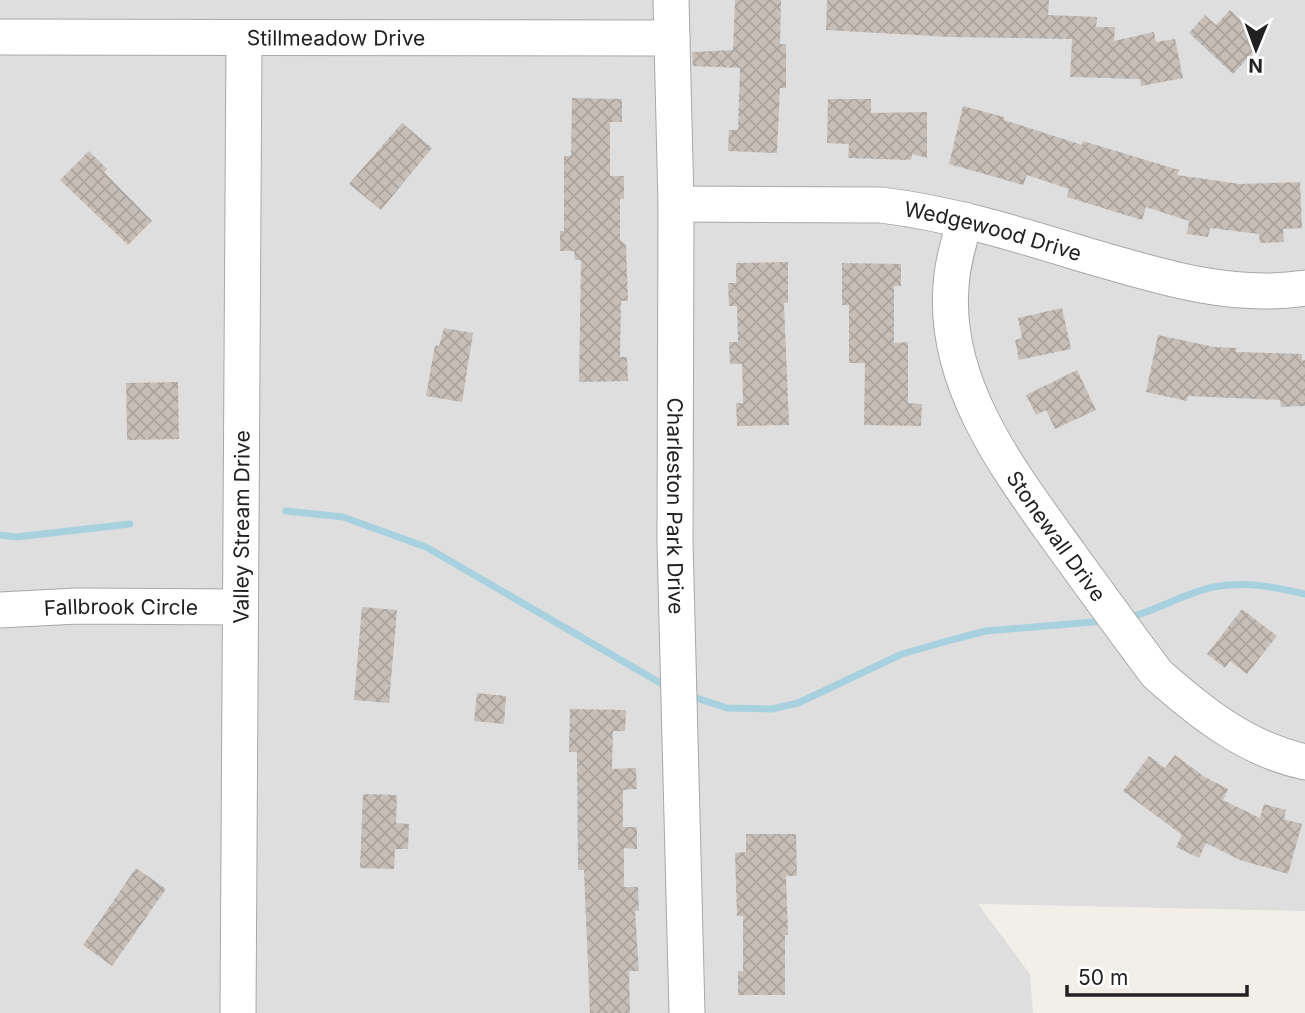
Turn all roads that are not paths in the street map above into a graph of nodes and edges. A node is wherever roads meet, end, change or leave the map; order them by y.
1 (671, 0) edge
2 (0, 37) edge
3 (672, 38) junction
4 (244, 39) junction
5 (676, 204) junction
6 (965, 220) junction
7 (1305, 288) edge
8 (240, 607) junction
9 (0, 610) edge
10 (1305, 762) edge
11 (238, 1013) edge
12 (687, 1013) edge

1 - 3 street, Charleston Park Drive
2 - 4 street, Stillmeadow Drive
3 - 4 street, Stillmeadow Drive
3 - 5 street, Charleston Park Drive
4 - 8 street, Valley Stream Drive
5 - 6 street, Wedgewood Drive
5 - 12 street, Charleston Park Drive
6 - 7 street, Wedgewood Drive
6 - 10 street, Stonewall Drive
8 - 9 street, Fallbrook Circle
8 - 11 street, Valley Stream Drive

